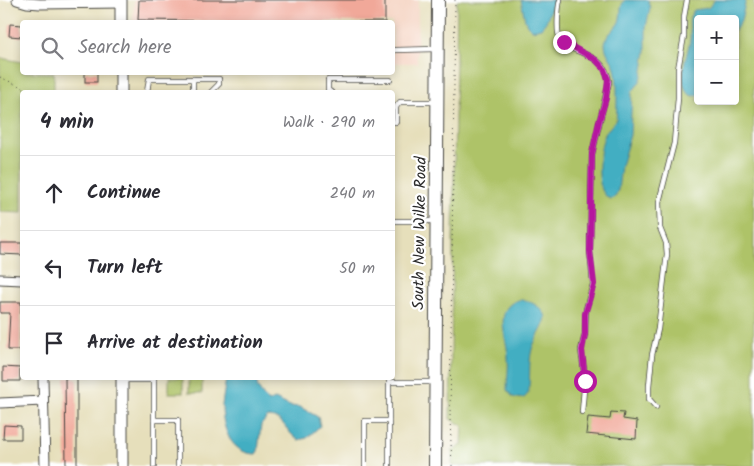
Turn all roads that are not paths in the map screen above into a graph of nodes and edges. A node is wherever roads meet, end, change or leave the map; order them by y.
1 (17, 0) edge
2 (438, 0) edge
3 (560, 0) edge
4 (687, 0) edge
5 (121, 2) edge
6 (121, 20) edge
7 (438, 49) junction
8 (395, 50) edge
9 (121, 75) edge
10 (193, 79) junction
11 (390, 80) dead end
12 (121, 90) edge
13 (147, 90) edge
14 (193, 90) edge
15 (213, 90) edge
16 (328, 90) edge
17 (438, 102) junction
18 (395, 122) edge
19 (437, 220) junction
20 (395, 221) edge
21 (0, 279) edge
22 (20, 280) edge
23 (43, 380) edge
24 (122, 380) edge
25 (154, 380) edge
26 (389, 380) edge
27 (435, 382) junction
28 (43, 401) junction
29 (0, 403) edge
30 (656, 407) dead end
31 (582, 412) dead end
32 (154, 420) junction
33 (389, 421) junction
34 (45, 466) edge
35 (122, 466) edge
36 (154, 466) edge
37 (178, 466) edge
38 (364, 466) edge
39 (389, 466) edge
40 (435, 466) edge

1 - 5 street
2 - 7 main road, South New Wilke Road
3 - 31 lane
4 - 30 lane
5 - 6 street
7 - 8 lane
7 - 17 main road, South New Wilke Road
9 - 12 street
10 - 13 lane
10 - 14 lane
10 - 15 lane
11 - 16 lane
17 - 18 lane
17 - 19 main road, South New Wilke Road
19 - 20 lane
19 - 27 main road, South New Wilke Road
21 - 22 street
23 - 28 street
24 - 35 street
25 - 32 lane
26 - 27 lane
26 - 33 lane
27 - 40 main road, South New Wilke Road
28 - 29 street
28 - 34 street
32 - 36 lane
32 - 37 lane
33 - 38 lane
33 - 39 lane

